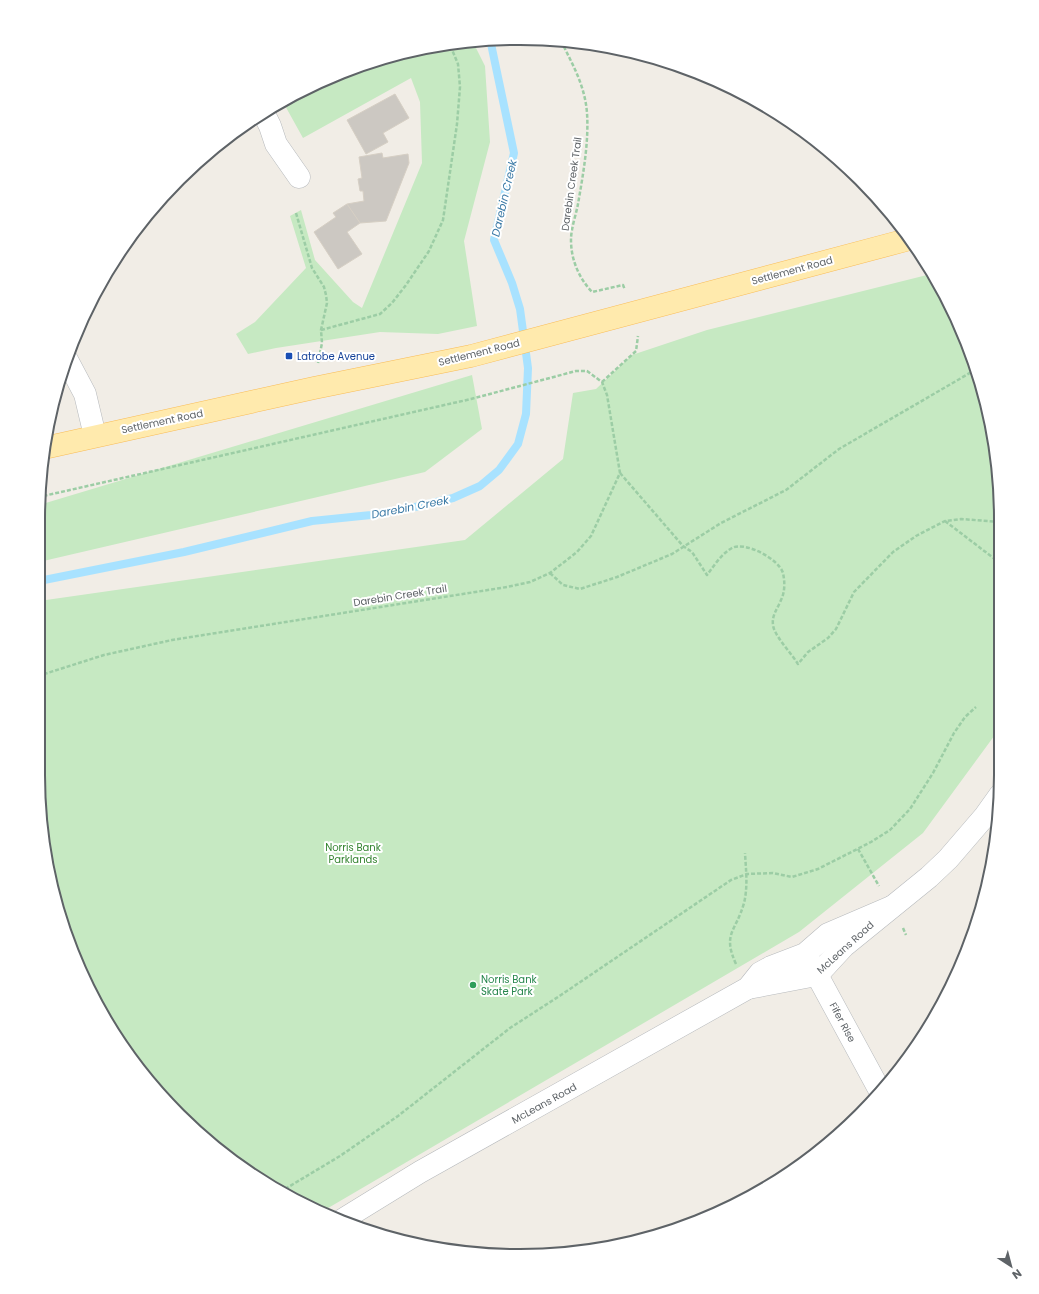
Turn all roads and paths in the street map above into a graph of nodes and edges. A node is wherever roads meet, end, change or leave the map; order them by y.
1 (564, 47) edge
2 (452, 50) edge
3 (266, 119) edge
4 (299, 177) dead end
5 (296, 213) dead end
6 (903, 241) edge
7 (632, 312) junction
8 (321, 330) junction
9 (70, 366) edge
10 (971, 373) edge
11 (602, 382) junction
12 (314, 388) junction
13 (95, 436) junction
14 (51, 446) edge
15 (620, 474) junction
16 (46, 495) edge
17 (945, 520) junction
18 (994, 522) edge
19 (684, 546) junction
20 (994, 558) edge
21 (550, 573) junction
22 (45, 674) edge
23 (976, 708) dead end
24 (993, 804) edge
25 (858, 849) junction
26 (745, 853) dead end
27 (746, 874) junction
28 (891, 906) junction
29 (805, 954) junction
30 (816, 974) junction
31 (748, 988) junction
32 (877, 1086) edge
33 (287, 1188) edge
34 (348, 1217) edge

1 - 7 path, Darebin Creek Trail
2 - 8 path
3 - 4 street
5 - 8 path
6 - 7 main road, Settlement Road
7 - 11 path
7 - 12 main road, Settlement Road
8 - 12 path
9 - 13 street
10 - 19 path
11 - 15 path
11 - 16 path
12 - 13 main road, Settlement Road
13 - 14 main road, Settlement Road
15 - 19 path
15 - 21 path, Darebin Creek Trail
17 - 18 path
17 - 19 path
17 - 20 path
19 - 21 path
21 - 22 path, Darebin Creek Trail
23 - 25 path
24 - 28 street, McLeans Road
25 - 27 path
25 - 28 path
26 - 27 path
27 - 31 path
27 - 33 path
28 - 29 street, McLeans Road
28 - 30 street, McLeans Road
29 - 30 street, Fifer Rise
29 - 31 street, McLeans Road
30 - 31 street, McLeans Road
30 - 32 street, Fifer Rise
31 - 34 street, McLeans Road

